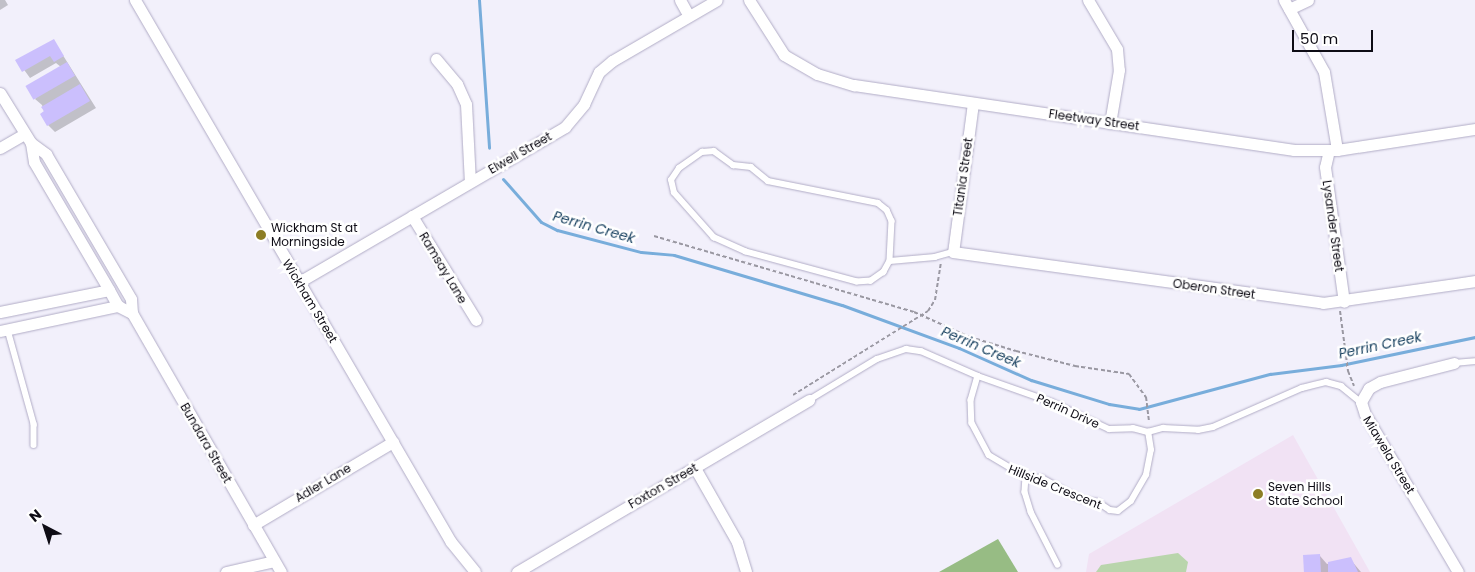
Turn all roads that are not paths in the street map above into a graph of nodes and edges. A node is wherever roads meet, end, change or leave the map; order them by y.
1 (135, 0) edge
2 (680, 0) edge
3 (717, 0) edge
4 (749, 0) edge
5 (1088, 0) edge
6 (1308, 0) edge
7 (1286, 4) edge
8 (689, 16) junction
9 (436, 59) dead end
10 (0, 92) edge
11 (973, 103) junction
12 (1110, 123) junction
13 (1475, 129) edge
14 (27, 139) junction
15 (0, 148) edge
16 (1333, 150) junction
17 (470, 182) junction
18 (412, 216) junction
19 (948, 253) junction
20 (890, 261) junction
21 (1475, 281) edge
22 (299, 282) junction
23 (109, 290) junction
24 (1344, 302) junction
25 (118, 306) junction
26 (0, 312) edge
27 (132, 313) junction
28 (476, 320) dead end
29 (4, 331) edge
30 (1475, 360) edge
31 (1454, 363) joint
32 (978, 376) junction
33 (809, 400) joint
34 (1361, 402) junction
35 (1148, 432) junction
36 (393, 442) junction
37 (34, 445) dead end
38 (695, 468) junction
39 (1026, 477) junction
40 (253, 525) junction
41 (274, 561) junction
42 (1058, 565) dead end
43 (226, 572) edge
44 (281, 572) edge
45 (475, 572) edge
46 (517, 572) edge
47 (746, 572) edge
48 (1458, 572) edge

1 - 22 street, Wickham Street
2 - 8 street
3 - 8 street, Elwell Street
4 - 11 street, Fleetway Street
5 - 12 street
6 - 7 street
7 - 16 street, Lysander Street
8 - 17 street, Elwell Street
9 - 17 street
10 - 14 street, Bundara Street
11 - 12 street, Fleetway Street
11 - 19 street, Titania Street
12 - 16 street, Fleetway Street
13 - 16 street, Fleetway Street
14 - 15 street
14 - 23 street, Bundara Street
14 - 27 street, Bundara Street
16 - 24 street, Lysander Street
17 - 18 street, Elwell Street
18 - 22 street, Elwell Street
18 - 28 street, Ramsay Lane
19 - 20 lane
19 - 24 street, Oberon Street
20 - 20 lane
21 - 24 street, Oberon Street
22 - 36 street, Wickham Street
23 - 25 street, Bundara Street
23 - 26 street
25 - 27 street
25 - 29 street
27 - 40 street, Bundara Street
29 - 37 lane
30 - 31 lane
31 - 34 street, Miawela Street
32 - 33 lane, Perrin Drive
32 - 35 lane, Perrin Drive
32 - 39 lane, Hillside Crescent
33 - 38 street, Foxton Street
34 - 35 lane, Perrin Drive
34 - 48 street, Miawela Street
35 - 39 lane, Hillside Crescent
36 - 40 street, Adler Lane
36 - 45 street, Wickham Street
38 - 46 street, Foxton Street
38 - 47 street
39 - 42 lane
40 - 41 street, Bundara Street
41 - 43 street
41 - 44 street, Bundara Street

